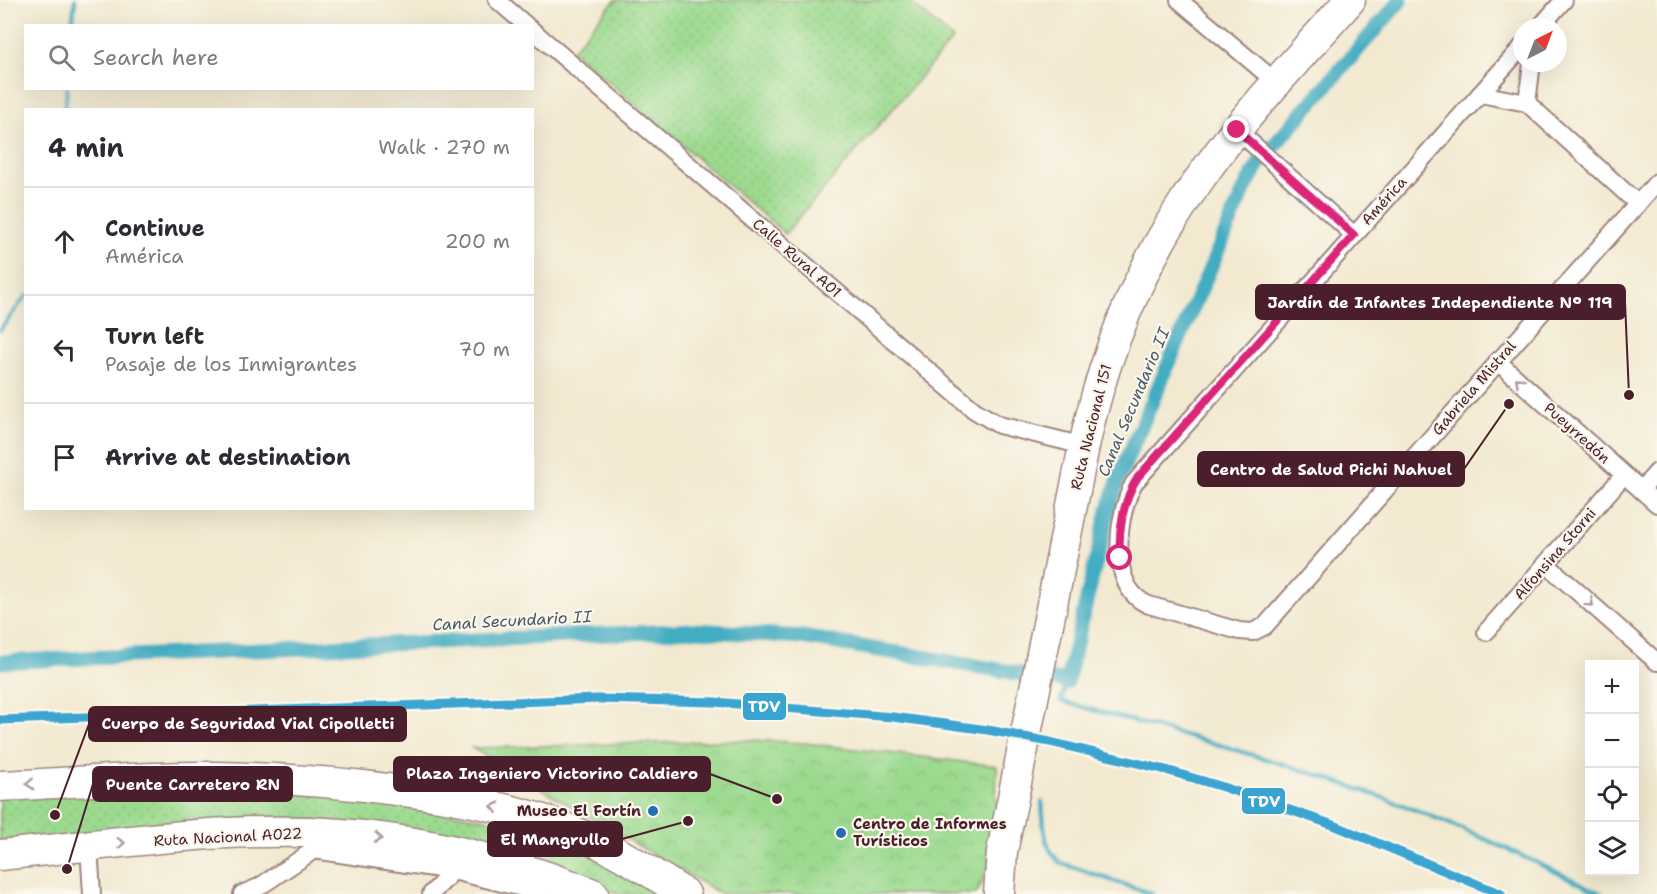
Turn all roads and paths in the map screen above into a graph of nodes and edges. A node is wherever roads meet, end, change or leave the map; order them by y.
1 (497, 0) edge
2 (1179, 0) edge
3 (1350, 0) edge
4 (1564, 0) edge
5 (1548, 18) edge
6 (525, 24) edge
7 (534, 32) edge
8 (1513, 57) edge
9 (1531, 72) edge
10 (1277, 83) junction
11 (1480, 94) junction
12 (1527, 103) junction
13 (1237, 130) junction
14 (1657, 182) edge
15 (1638, 204) junction
16 (1354, 235) junction
17 (1497, 362) junction
18 (1084, 446) junction
19 (1657, 472) edge
20 (1624, 475) junction
21 (1641, 490) junction
22 (1657, 504) edge
23 (1546, 564) junction
24 (1134, 595) joint
25 (1486, 632) dead end
26 (1657, 662) edge
27 (0, 786) edge
28 (338, 834) junction
29 (89, 846) junction
30 (314, 850) junction
31 (1002, 852) junction
32 (0, 855) edge
33 (453, 871) junction
34 (92, 894) edge
35 (242, 894) edge
36 (431, 894) edge
37 (543, 894) edge
38 (593, 894) edge
39 (685, 894) edge
40 (986, 894) edge
41 (999, 894) edge

1 - 6 street
2 - 10 street
3 - 10 highway, Ruta Nacional 151
4 - 5 street
7 - 18 street, Calle Rural A01
8 - 11 street, América
9 - 12 street
10 - 13 highway, Ruta Nacional 151
11 - 12 street
11 - 16 street, América
12 - 15 street
13 - 16 street
13 - 18 highway, Ruta Nacional 151
14 - 15 street, Gabriela Mistral
15 - 17 street, Gabriela Mistral
16 - 24 street, América
20 -> 17 street, Pueyrredón
17 - 24 street, Gabriela Mistral
18 - 31 highway, Ruta Nacional 151
19 - 21 street
20 - 21 street, Pueyrredón
20 - 23 street, Alfonsina Storni
21 - 22 street, Pueyrredón
23 - 25 street, Alfonsina Storni
23 -> 26 street
39 -> 27 highway
29 -> 28 highway, Ruta Nacional A022
28 - 30 street
28 -> 38 highway, Ruta Nacional A022
29 - 32 highway, Ruta Nacional A022
29 - 34 street
30 - 33 street
30 - 35 street
31 - 40 highway, Ruta Nacional 151
31 - 41 highway, Ruta Nacional 151
33 - 36 street
33 - 37 street

